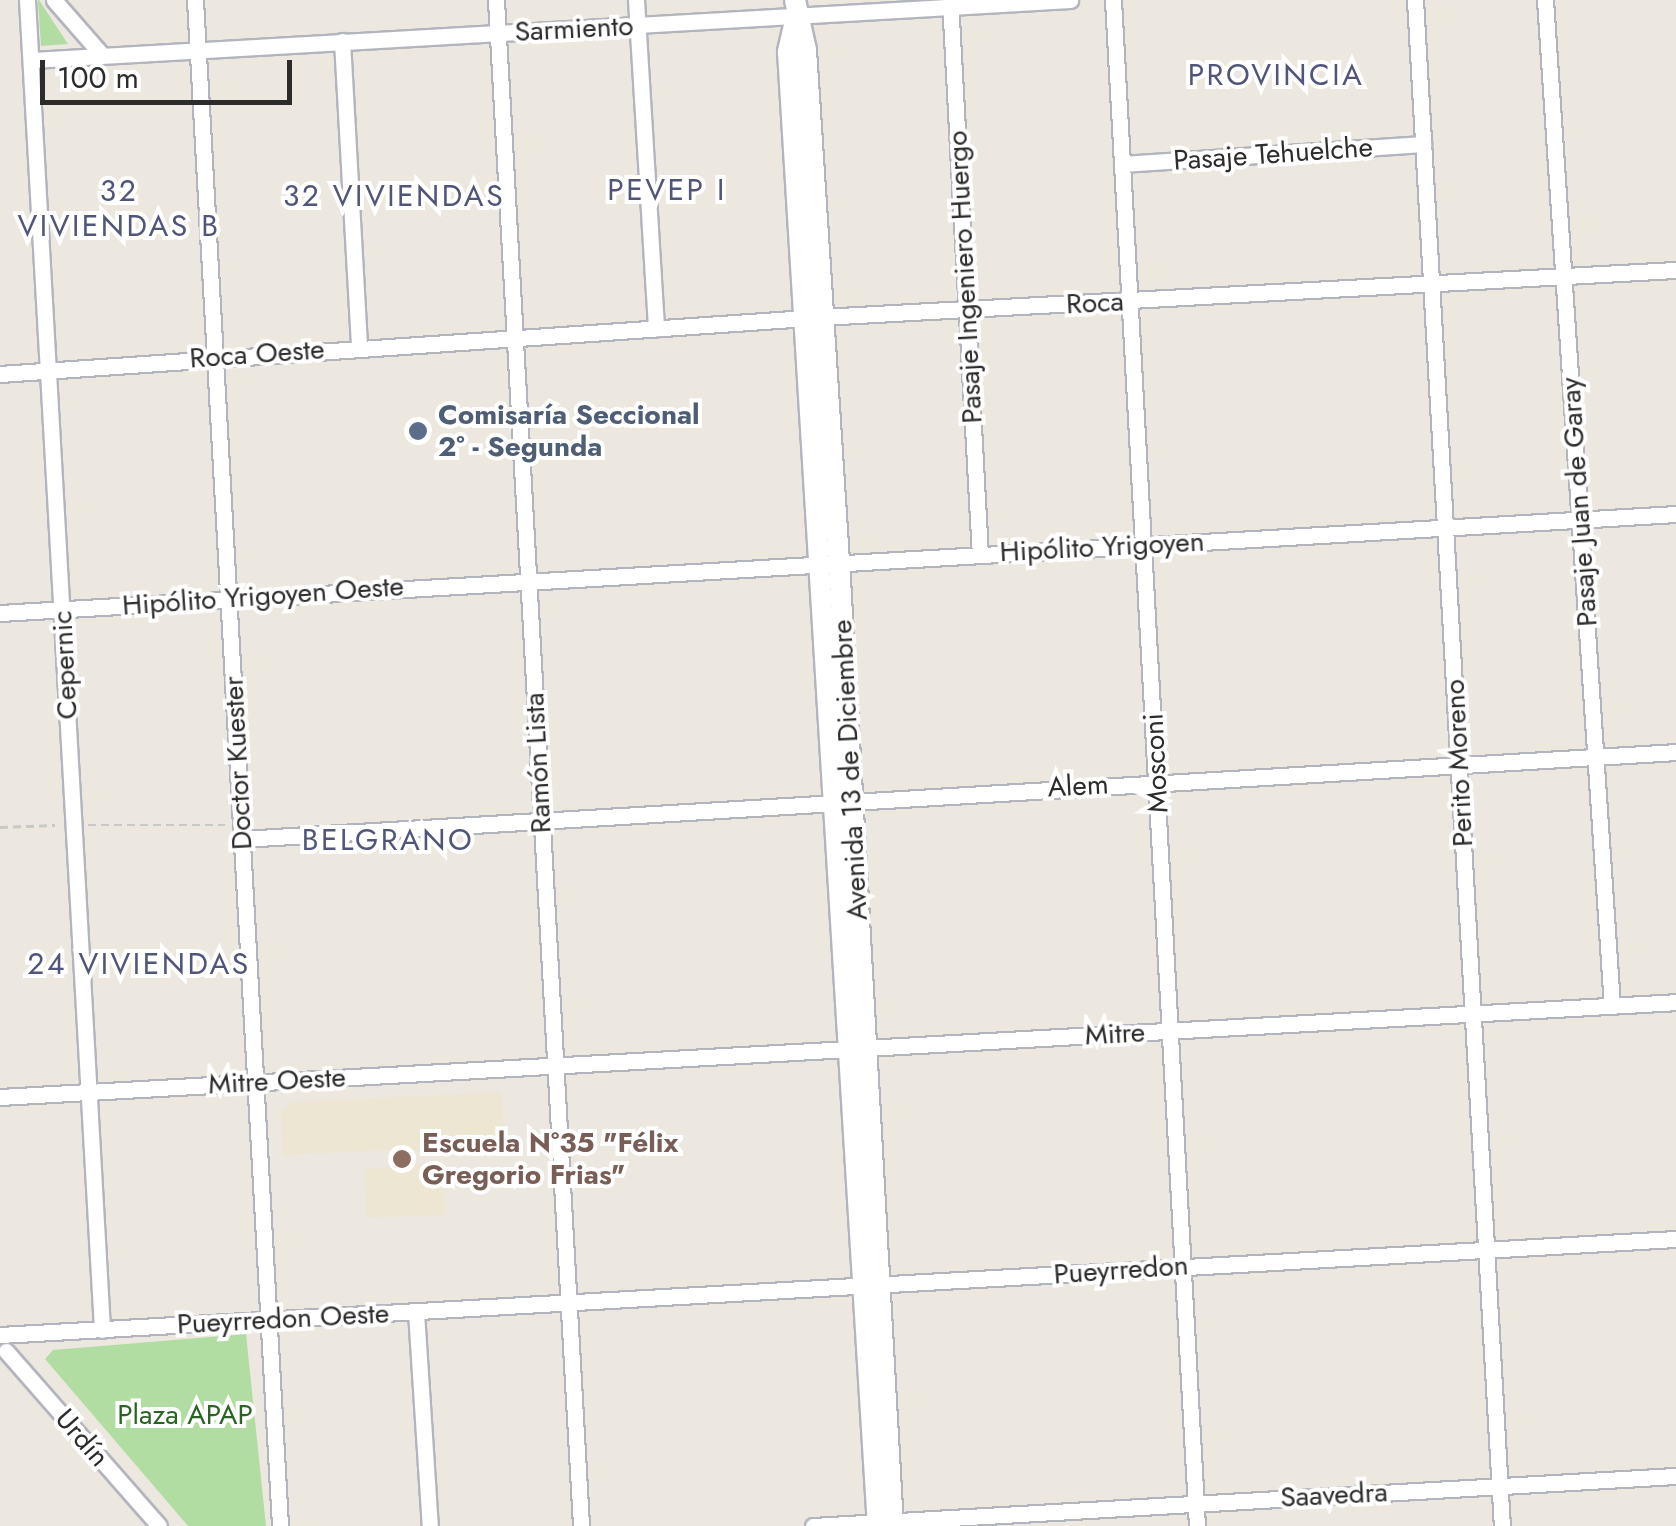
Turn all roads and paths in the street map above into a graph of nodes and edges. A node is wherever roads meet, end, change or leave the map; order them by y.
1 (28, 0) edge
2 (54, 0) edge
3 (195, 0) edge
4 (496, 0) edge
5 (636, 0) edge
6 (1070, 0) edge
7 (1113, 0) edge
8 (1415, 0) edge
9 (1545, 0) edge
10 (951, 4) edge
11 (796, 8) edge
12 (637, 26) junction
13 (498, 32) junction
14 (342, 40) junction
15 (199, 49) junction
16 (102, 55) junction
17 (32, 60) junction
18 (1423, 144) junction
19 (1122, 164) junction
20 (1676, 270) edge
21 (1564, 274) junction
22 (1432, 282) junction
23 (1131, 301) junction
24 (967, 310) junction
25 (812, 318) junction
26 (656, 328) junction
27 (514, 337) junction
28 (359, 346) junction
29 (214, 357) junction
30 (51, 371) junction
31 (0, 374) edge
32 (1676, 514) edge
33 (1581, 518) junction
34 (1446, 526) junction
35 (1144, 545) junction
36 (980, 555) junction
37 (829, 562) junction
38 (527, 578) junction
39 (228, 599) junction
40 (62, 610) junction
41 (0, 614) edge
42 (1676, 752) edge
43 (1594, 756) junction
44 (1458, 763) junction
45 (1157, 782) junction
46 (842, 799) junction
47 (541, 819) junction
48 (72, 825) junction
49 (0, 827) edge
50 (242, 832) junction
51 (1676, 1002) edge
52 (1612, 1005) junction
53 (1474, 1013) junction
54 (1170, 1031) junction
55 (856, 1049) junction
56 (555, 1068) junction
57 (254, 1081) junction
58 (90, 1092) junction
59 (0, 1097) edge
60 (1676, 1239) edge
61 (1486, 1248) junction
62 (1183, 1266) junction
63 (870, 1285) junction
64 (566, 1304) junction
65 (416, 1312) junction
66 (266, 1318) junction
67 (102, 1330) junction
68 (4, 1344) edge
69 (1676, 1476) edge
70 (1500, 1485) junction
71 (1196, 1504) junction
72 (1045, 1518) edge
73 (885, 1523) edge
74 (158, 1526) edge
75 (280, 1526) edge
76 (430, 1526) edge
77 (580, 1526) edge
78 (813, 1526) edge
79 (1197, 1526) edge
80 (1502, 1526) edge

1 - 17 street, Cepernic
2 - 16 street
3 - 15 street, Doctor Kuester
4 - 13 street, Ramón Lista
5 - 12 street
6 - 10 street, Sarmiento
7 - 19 street, Mosconi
8 - 18 street, Perito Moreno
9 - 21 street, Pasaje Juan de Garay
10 - 11 street, Sarmiento
10 - 24 street, Pasaje Ingeniero Huergo
11 - 12 street, Sarmiento
11 - 25 street, Avenida 13 de Diciembre
12 - 13 street, Sarmiento
12 - 26 street
13 - 14 street, Sarmiento
13 - 27 street, Ramón Lista
14 - 15 street, Sarmiento
14 - 28 street
15 - 16 street, Sarmiento
15 - 29 street, Doctor Kuester
16 - 17 street, Sarmiento
17 - 30 street, Cepernic
18 - 19 street, Pasaje Tehuelche
18 - 22 street, Perito Moreno
19 - 23 street, Mosconi
20 - 21 street, Roca
21 - 22 street, Roca
21 - 33 street, Pasaje Juan de Garay
22 - 23 street, Roca
22 - 34 street, Perito Moreno
23 - 24 street, Roca
23 - 35 street, Mosconi
24 - 25 street, Roca
24 - 36 street, Pasaje Ingeniero Huergo
25 - 26 street, Roca
25 - 37 street, Avenida 13 de Diciembre
26 - 27 street, Roca
27 - 28 street, Roca Oeste
27 - 38 street, Ramón Lista
28 - 29 street, Roca Oeste
29 - 30 street, Roca Oeste
29 - 39 street, Doctor Kuester
30 - 31 street, Roca Oeste
30 - 40 street, Cepernic
32 - 33 street, Hipólito Yrigoyen
33 - 34 street, Hipólito Yrigoyen
33 - 43 street, Pasaje Juan de Garay
34 - 35 street, Hipólito Yrigoyen
34 - 44 street, Perito Moreno
35 - 36 street, Hipólito Yrigoyen
35 - 45 street, Mosconi
36 - 37 street, Hipólito Yrigoyen
37 - 38 street, Hipólito Yrigoyen
37 - 46 street, Avenida 13 de Diciembre
38 - 39 street, Hipólito Yrigoyen Oeste
38 - 47 street, Ramón Lista
39 - 40 street, Hipólito Yrigoyen Oeste
39 - 50 street, Doctor Kuester
40 - 41 street, Hipólito Yrigoyen Oeste
40 - 48 street, Cepernic
42 - 43 street, Alem
43 - 44 street, Alem
43 - 52 street, Pasaje Juan de Garay
44 - 45 street, Alem
44 - 53 street, Perito Moreno
45 - 46 street, Alem
45 - 54 street, Mosconi
46 - 47 street, Alem
46 - 55 street, Avenida 13 de Diciembre
47 - 50 street, Alem
47 - 56 street, Ramón Lista
48 - 49 path
48 - 50 path
48 - 58 street, Cepernic
50 - 57 street, Doctor Kuester
51 - 52 street, Mitre
52 - 53 street, Mitre
53 - 54 street, Mitre
53 - 61 street, Perito Moreno
54 - 55 street, Mitre
54 - 62 street, Mosconi
55 - 56 street, Mitre
55 - 63 street, Avenida 13 de Diciembre
56 - 57 street, Mitre Oeste
56 - 64 street, Ramón Lista
57 - 58 street, Mitre Oeste
57 - 66 street, Doctor Kuester
58 - 59 street, Mitre Oeste
58 - 67 street, Cepernic
60 - 61 street, Pueyrredon
61 - 62 street, Pueyrredon
61 - 70 street, Perito Moreno
62 - 63 street, Pueyrredon
62 - 71 street, Mosconi
63 - 64 street, Pueyrredon
63 - 73 street, Avenida 13 de Diciembre
64 - 65 street, Pueyrredon Oeste
64 - 77 street, Ramón Lista
65 - 66 street, Pueyrredon Oeste
65 - 76 street
66 - 67 street, Pueyrredon Oeste
66 - 75 street, Doctor Kuester
67 - 68 street, Pueyrredon Oeste
68 - 74 street, Urdín
69 - 70 street, Saavedra
70 - 71 street, Saavedra
70 - 80 street, Perito Moreno
71 - 72 street, Saavedra
71 - 79 street, Mosconi
72 - 73 street, Saavedra
73 - 78 street, Saavedra

